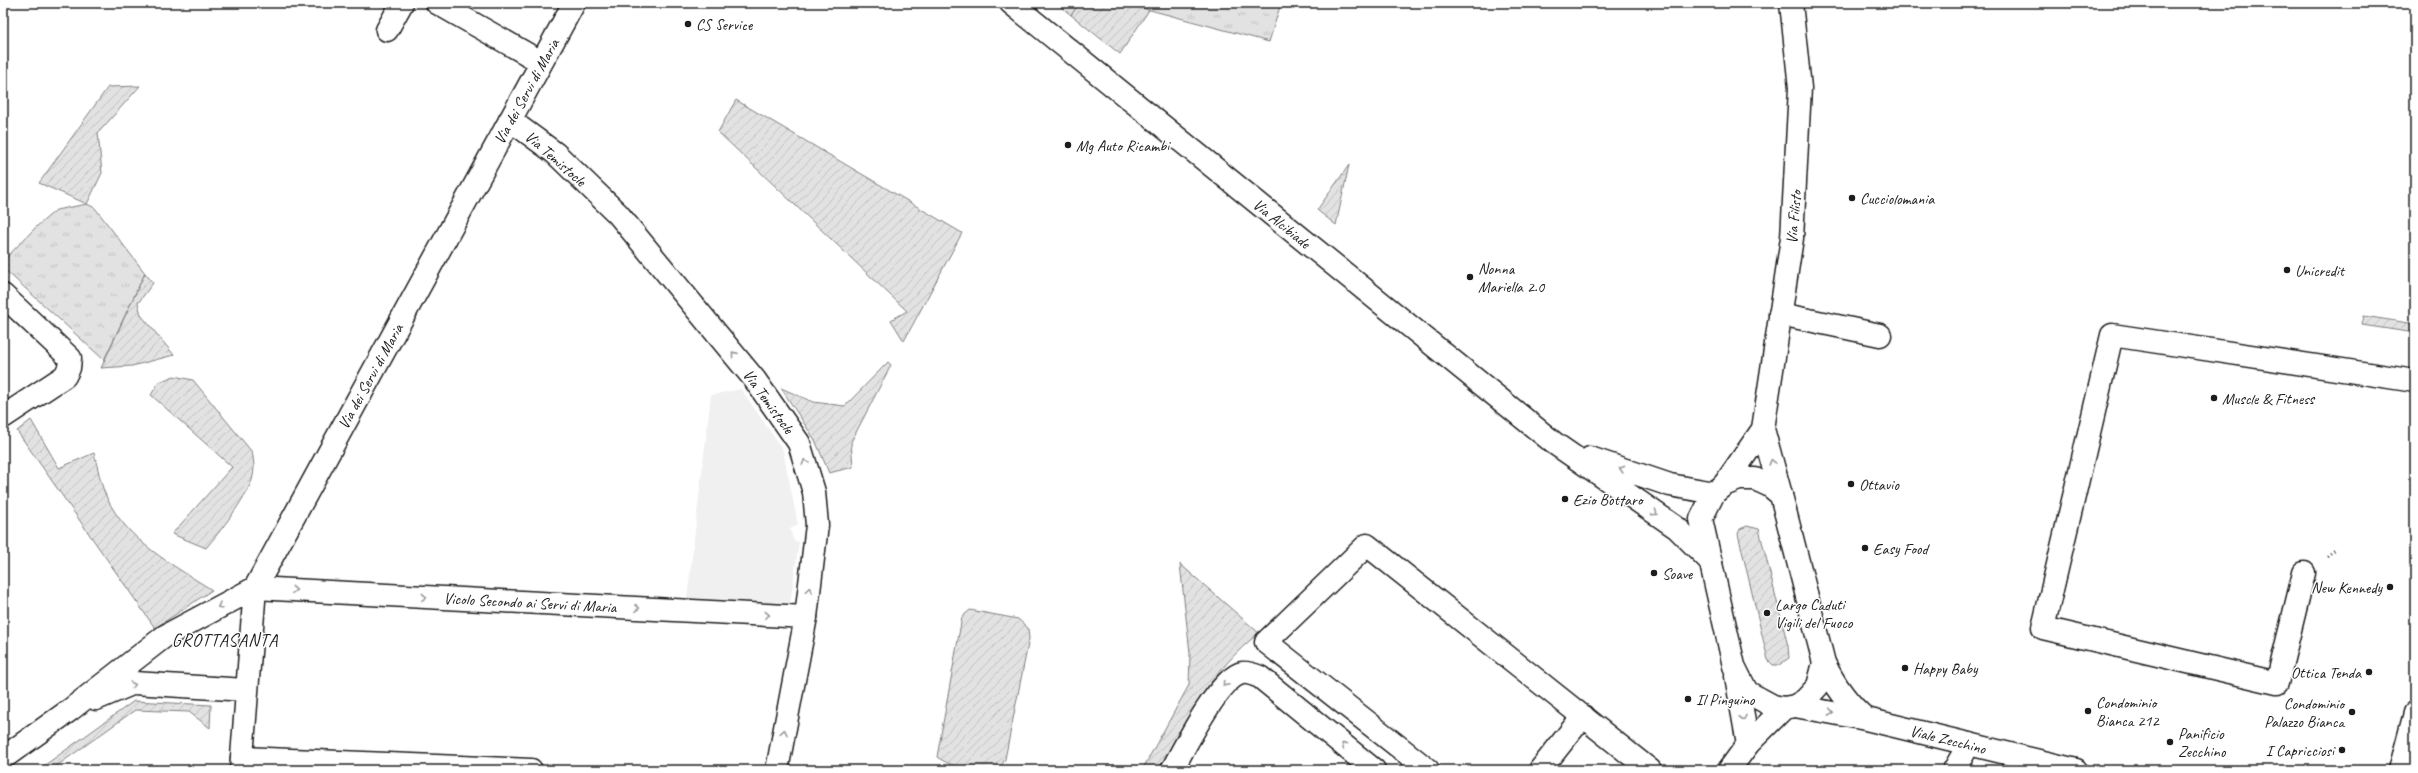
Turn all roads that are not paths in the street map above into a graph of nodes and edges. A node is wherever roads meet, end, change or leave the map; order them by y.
1 (402, 3) edge
2 (437, 3) edge
3 (574, 3) edge
4 (1011, 3) edge
5 (1791, 3) edge
6 (387, 30) dead end
7 (541, 62) junction
8 (510, 120) junction
9 (3, 295) edge
10 (1780, 314) junction
11 (1880, 334) dead end
12 (2415, 381) edge
13 (3, 417) edge
14 (1762, 429) junction
15 (1554, 443) junction
16 (1719, 489) junction
17 (1781, 495) junction
18 (1711, 562) junction
19 (2304, 573) dead end
20 (255, 588) junction
21 (806, 617) junction
22 (1824, 663) junction
23 (1734, 666) junction
24 (246, 690) junction
25 (1790, 707) junction
26 (70, 710) junction
27 (2415, 713) edge
28 (1583, 716) junction
29 (1866, 719) junction
30 (1748, 744) junction
31 (1969, 744) junction
32 (3, 758) edge
33 (241, 764) edge
34 (290, 765) edge
35 (531, 770) edge
36 (777, 770) edge
37 (1172, 770) edge
38 (1374, 770) edge
39 (1428, 770) edge
40 (1540, 770) edge
41 (1650, 770) edge
42 (1729, 770) edge
43 (1954, 770) edge
44 (2076, 770) edge
45 (2400, 770) edge

1 - 6 street
2 - 7 street
3 - 7 street, Via dei Servi di Maria
4 - 15 street, Via Alcibiade
5 - 10 street, Via Filisto
7 - 8 street, Via dei Servi di Maria
8 - 20 street, Via dei Servi di Maria
21 -> 8 street, Via Temistocle
9 - 13 street
10 - 11 street
10 - 14 street, Via Filisto
12 - 19 street
14 - 16 street
17 -> 14 street
16 -> 15 street
15 -> 18 street
16 - 17 street
16 - 18 street
17 - 22 street
18 - 23 street
20 -> 21 street, Vicolo Secondo ai Servi di Maria
20 - 24 street, Via dei Servi di Maria
20 -> 26 street
36 -> 21 street, Via Temistocle
22 - 25 street
22 - 29 street
23 - 25 street, Viale Zecchino
23 -> 30 street
26 -> 24 street
24 - 33 street, Via dei Servi di Maria
25 -> 29 street, Viale Zecchino
25 - 30 street
26 - 32 street
27 - 45 street
28 - 39 street
28 - 40 street
28 - 41 street
29 - 31 street, Viale Zecchino
30 - 42 street
31 - 43 street
31 - 44 street, Viale Zecchino
33 - 34 street
34 - 35 street
38 -> 37 street

